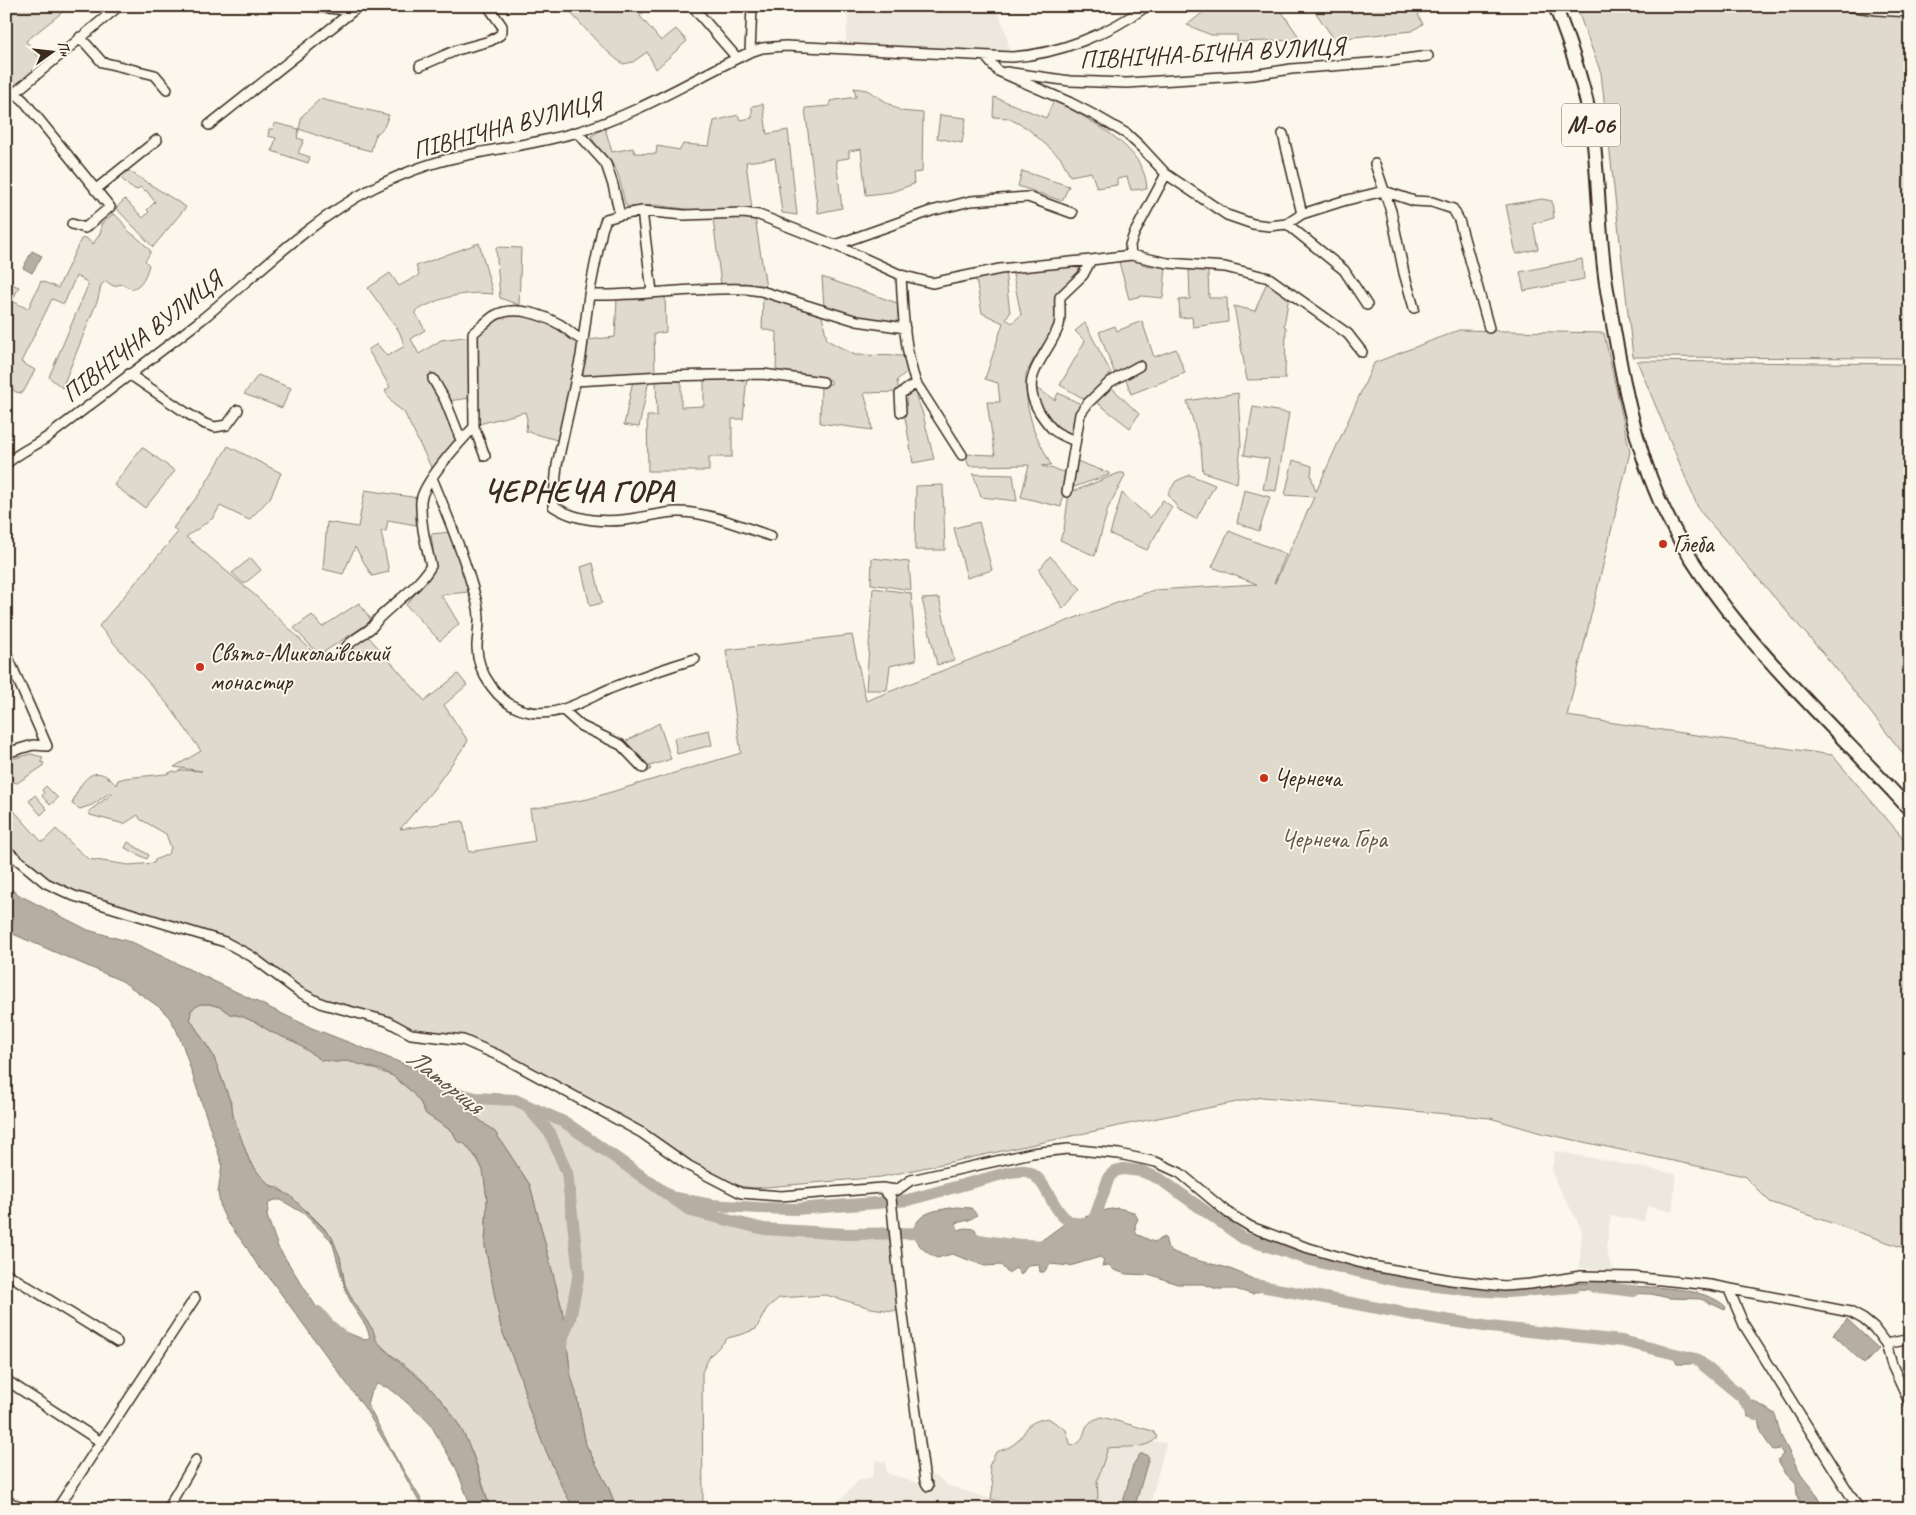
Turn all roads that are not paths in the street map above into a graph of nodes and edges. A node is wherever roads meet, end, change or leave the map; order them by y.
1 (119, 6) edge
2 (312, 6) edge
3 (488, 6) edge
4 (692, 6) edge
5 (752, 6) edge
6 (1147, 6) edge
7 (1555, 6) edge
8 (1848, 6) edge
9 (1858, 6) edge
10 (356, 9) edge
11 (1910, 12) edge
12 (80, 37) junction
13 (750, 52) junction
14 (985, 56) junction
15 (1428, 56) dead end
16 (737, 58) junction
17 (420, 66) dead end
18 (998, 71) junction
19 (167, 90) dead end
20 (11, 91) edge
21 (6, 100) edge
22 (209, 125) dead end
23 (577, 132) junction
24 (1284, 134) dead end
25 (157, 140) dead end
26 (1375, 164) dead end
27 (1166, 174) junction
28 (95, 190) junction
29 (1384, 191) junction
30 (642, 211) junction
31 (1072, 213) dead end
32 (1302, 214) junction
33 (620, 215) junction
34 (72, 224) dead end
35 (1287, 224) junction
36 (835, 245) junction
37 (1131, 255) junction
38 (1091, 260) junction
39 (900, 275) junction
40 (652, 292) junction
41 (589, 295) junction
42 (1367, 305) dead end
43 (1414, 308) dead end
44 (905, 328) junction
45 (1489, 328) dead end
46 (583, 340) junction
47 (1362, 352) dead end
48 (1139, 366) dead end
49 (129, 374) junction
50 (433, 379) dead end
51 (575, 381) junction
52 (823, 382) dead end
53 (916, 383) junction
54 (238, 410) dead end
55 (901, 412) dead end
56 (474, 427) junction
57 (461, 440) junction
58 (1075, 441) junction
59 (6, 450) edge
60 (18, 453) junction
61 (962, 455) dead end
62 (486, 456) dead end
63 (6, 464) edge
64 (432, 478) junction
65 (1067, 492) dead end
66 (770, 536) dead end
67 (343, 651) dead end
68 (6, 653) edge
69 (695, 659) dead end
70 (562, 709) junction
71 (6, 753) edge
72 (643, 768) dead end
73 (1910, 810) edge
74 (6, 850) edge
75 (882, 1188) junction
76 (6, 1273) edge
77 (1729, 1290) junction
78 (195, 1298) dead end
79 (1910, 1339) edge
80 (117, 1342) dead end
81 (1886, 1344) junction
82 (6, 1380) edge
83 (1910, 1404) edge
84 (101, 1442) junction
85 (196, 1460) dead end
86 (928, 1486) dead end
87 (6, 1500) edge
88 (22, 1509) edge
89 (58, 1509) edge
90 (167, 1509) edge
91 (1859, 1509) edge

1 - 12 street
2 - 10 street
3 - 17 street
4 - 16 street
5 - 13 street
6 - 14 street, ПІВНІЧНА ВУЛИЦЯ
7 - 73 highway, М-06
8 - 9 street
9 - 11 street
10 - 22 street
12 - 19 street
12 - 20 street
13 - 14 street, ПІВНІЧНА ВУЛИЦЯ
13 - 16 street, ПІВНІЧНА ВУЛИЦЯ
14 - 18 street, ПІВНІЧНА-БІЧНА ВУЛИЦЯ
15 - 18 street, ПІВНІЧНА-БІЧНА ВУЛИЦЯ
16 - 23 street, ПІВНІЧНА ВУЛИЦЯ
18 - 27 street, ПІВНІЧНА-БІЧНА ВУЛИЦЯ
20 - 21 street
20 - 28 street
23 - 33 street
23 - 49 street, ПІВНІЧНА ВУЛИЦЯ
24 - 32 street
25 - 28 street
26 - 29 street
27 - 35 street, ПІВНІЧНА-БІЧНА ВУЛИЦЯ
27 - 37 street
28 - 34 street
29 - 32 street
29 - 43 street
29 - 45 street
30 - 33 street
30 - 36 street
30 - 40 street
31 - 36 street
32 - 35 street
33 - 41 street
35 - 42 street
36 - 39 street
37 - 38 street
37 - 47 street
38 - 39 street
38 - 58 street
39 - 44 street
40 - 41 street
40 - 44 street
41 - 46 street
44 - 53 street
46 - 51 street
46 - 56 street
48 - 58 street
49 - 54 street
49 - 60 street, ПІВНІЧНА ВУЛИЦЯ
50 - 57 street
51 - 52 street
51 - 66 street
53 - 55 street
53 - 61 street
56 - 57 street
56 - 62 street
57 - 64 street
58 - 65 street
59 - 60 street
60 - 63 street, ПІВНІЧНА ВУЛИЦЯ
64 - 67 street
64 - 70 street
68 - 71 street
69 - 70 street
70 - 72 street
74 - 75 street
75 - 77 street
75 - 86 street
76 - 80 street
77 - 81 street
77 - 91 street
78 - 84 street
79 - 81 street
81 - 83 street
82 - 84 street
84 - 89 street
85 - 90 street
87 - 88 street

